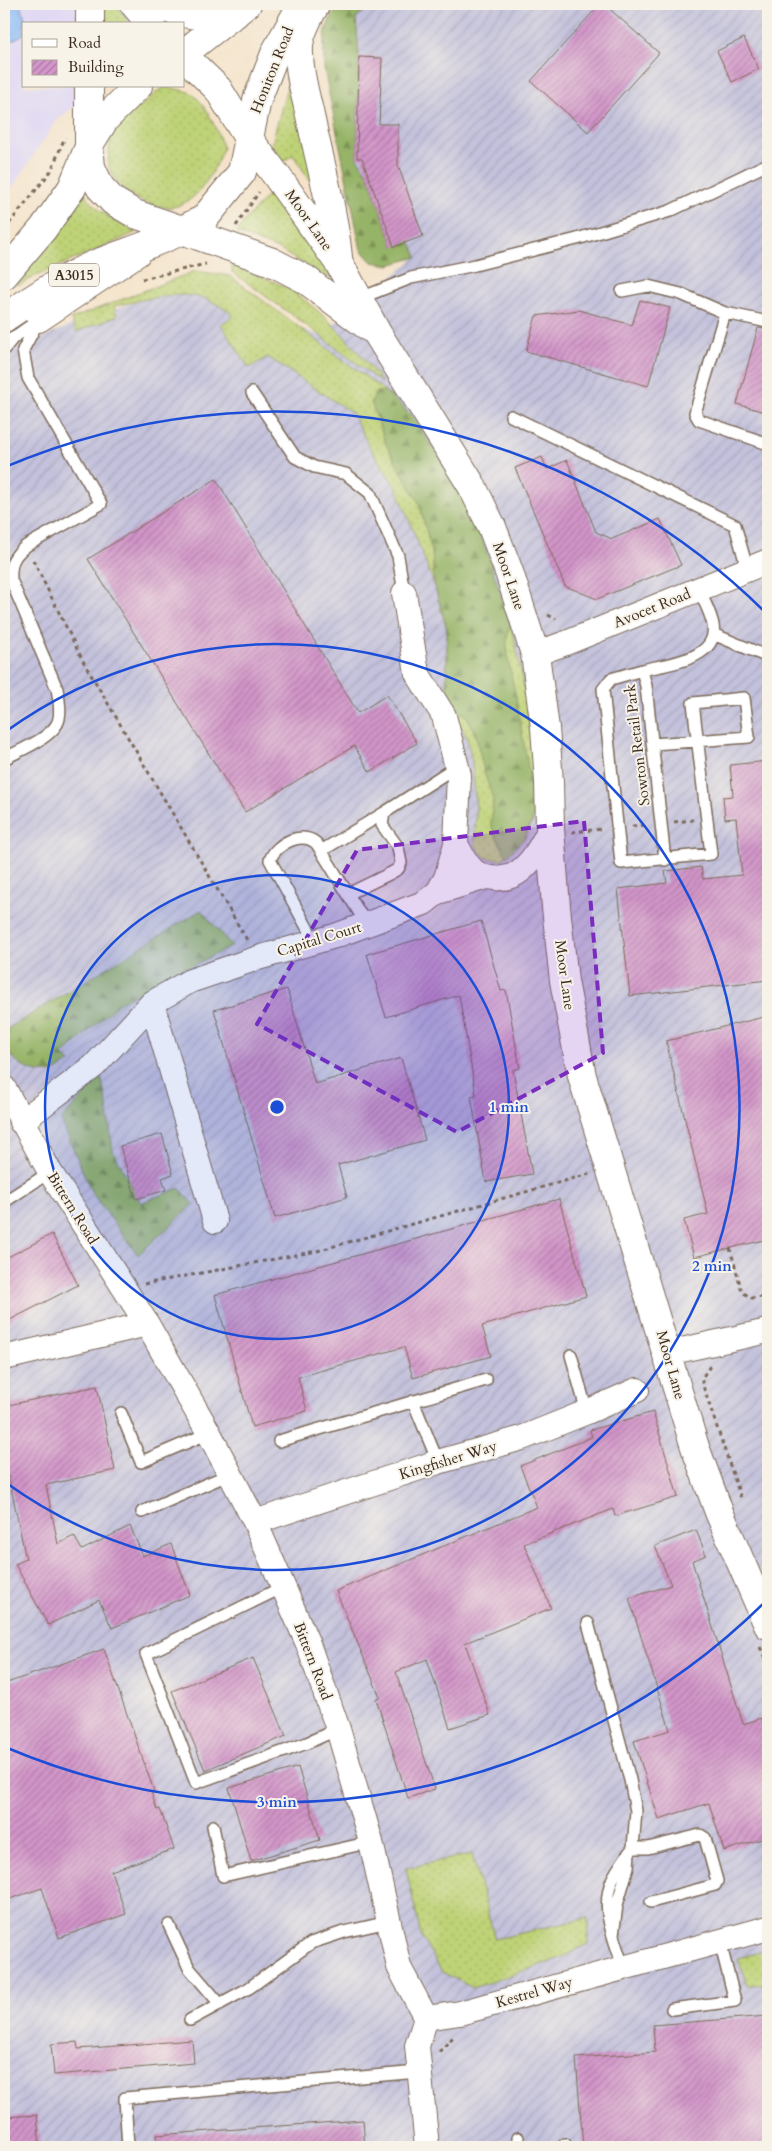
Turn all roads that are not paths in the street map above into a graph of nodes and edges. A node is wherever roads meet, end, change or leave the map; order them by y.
1 (90, 4) edge
2 (134, 4) edge
3 (158, 4) edge
4 (302, 4) edge
5 (316, 4) edge
6 (241, 9) edge
7 (90, 22) edge
8 (149, 22) edge
9 (185, 53) edge
10 (185, 55) edge
11 (89, 88) edge
12 (136, 88) edge
13 (248, 138) junction
14 (81, 142) junction
15 (768, 164) edge
16 (181, 231) junction
17 (152, 245) junction
18 (339, 263) junction
19 (4, 275) edge
20 (622, 291) dead end
21 (358, 299) junction
22 (725, 313) junction
23 (4, 318) edge
24 (39, 320) junction
25 (768, 322) edge
26 (377, 333) junction
27 (4, 349) edge
28 (252, 392) dead end
29 (511, 416) dead end
30 (768, 444) edge
31 (758, 564) edge
32 (699, 588) junction
33 (404, 593) joint
34 (713, 634) junction
35 (535, 654) junction
36 (768, 657) edge
37 (642, 670) junction
38 (698, 742) junction
39 (653, 744) junction
40 (4, 759) edge
41 (457, 766) junction
42 (384, 813) junction
43 (562, 831) junction
44 (456, 844) junction
45 (321, 851) junction
46 (665, 860) junction
47 (486, 877) junction
48 (438, 892) junction
49 (348, 894) junction
50 (367, 925) junction
51 (315, 942) junction
52 (152, 1003) junction
53 (4, 1088) edge
54 (22, 1122) junction
55 (50, 1172) junction
56 (4, 1202) edge
57 (215, 1221) dead end
58 (147, 1324) junction
59 (768, 1331) edge
60 (668, 1354) junction
61 (571, 1355) dead end
62 (4, 1358) edge
63 (486, 1380) dead end
64 (637, 1390) dead end
65 (413, 1402) junction
66 (587, 1412) junction
67 (121, 1413) dead end
68 (209, 1433) junction
69 (279, 1441) dead end
70 (438, 1462) junction
71 (230, 1474) junction
72 (142, 1512) dead end
73 (255, 1522) junction
74 (283, 1587) junction
75 (588, 1623) dead end
76 (768, 1625) edge
77 (338, 1729) junction
78 (213, 1826) dead end
79 (371, 1842) junction
80 (631, 1850) junction
81 (652, 1902) dead end
82 (388, 1922) junction
83 (169, 1925) dead end
84 (768, 1928) edge
85 (720, 1942) junction
86 (623, 1966) junction
87 (220, 2004) junction
88 (672, 2009) dead end
89 (426, 2018) junction
90 (190, 2020) dead end
91 (418, 2072) junction
92 (128, 2147) edge
93 (427, 2147) edge

1 - 7 main road
2 - 8 main road
3 - 6 main road
4 - 13 main road, Honiton Road
5 - 18 main road
6 - 9 main road
10 - 13 main road, Moor Lane
11 - 14 main road
12 - 14 main road
13 - 16 main road, Honiton Road
13 - 18 main road, Moor Lane
14 - 16 main road, Moor Lane
14 - 19 main road
15 - 21 lane
16 - 17 main road, A3015
16 - 26 main road, Moor Lane
17 - 23 main road, A3015
17 - 24 street
18 - 21 main road, Moor Lane
20 - 22 lane
21 - 26 main road, Moor Lane
22 - 25 lane
22 - 30 lane
24 - 27 lane
24 - 40 lane
26 - 35 main road, Moor Lane
28 - 33 lane
29 - 31 lane
31 - 32 street, Avocet Road
32 - 34 lane
32 - 35 street, Avocet Road
33 - 41 street
34 - 36 lane
34 - 37 lane, Sowton Retail Park
35 - 43 main road, Moor Lane
37 - 39 lane, Sowton Retail Park
37 - 46 lane
38 - 38 lane
38 - 39 lane
38 - 46 lane
39 - 46 lane, Sowton Retail Park
41 - 42 lane
41 - 44 street
42 - 45 lane
42 - 49 lane
43 - 47 street, Capital Court
43 - 60 main road, Moor Lane
44 - 47 street
44 - 48 street
45 - 49 lane
45 - 51 lane
47 - 48 street, Capital Court
48 - 50 street, Capital Court
49 - 50 lane
50 - 51 street, Capital Court
51 - 52 street, Capital Court
52 - 54 street, Capital Court
52 - 57 street
53 - 54 street, Bittern Road
54 - 55 street, Bittern Road
55 - 56 lane
55 - 58 street, Bittern Road
58 - 62 street
58 - 68 street, Bittern Road
59 - 60 street
60 - 76 main road, Moor Lane
61 - 66 lane
63 - 65 lane
64 - 66 street, Kingfisher Way
65 - 69 lane
65 - 70 lane
66 - 70 street, Kingfisher Way
67 - 68 lane
68 - 71 street, Bittern Road
70 - 73 street, Kingfisher Way
71 - 72 lane
71 - 73 street, Bittern Road
73 - 74 street, Bittern Road
74 - 77 street, Bittern Road
74 - 77 lane
75 - 80 lane
77 - 79 street, Bittern Road
78 - 79 lane
79 - 82 street, Bittern Road
80 - 81 lane
80 - 86 lane
82 - 87 lane
82 - 89 street, Bittern Road
83 - 87 lane
84 - 85 street, Kestrel Way
85 - 86 street, Kestrel Way
85 - 88 lane
86 - 89 street, Kestrel Way
87 - 90 lane
89 - 91 street
91 - 92 lane
91 - 93 street

